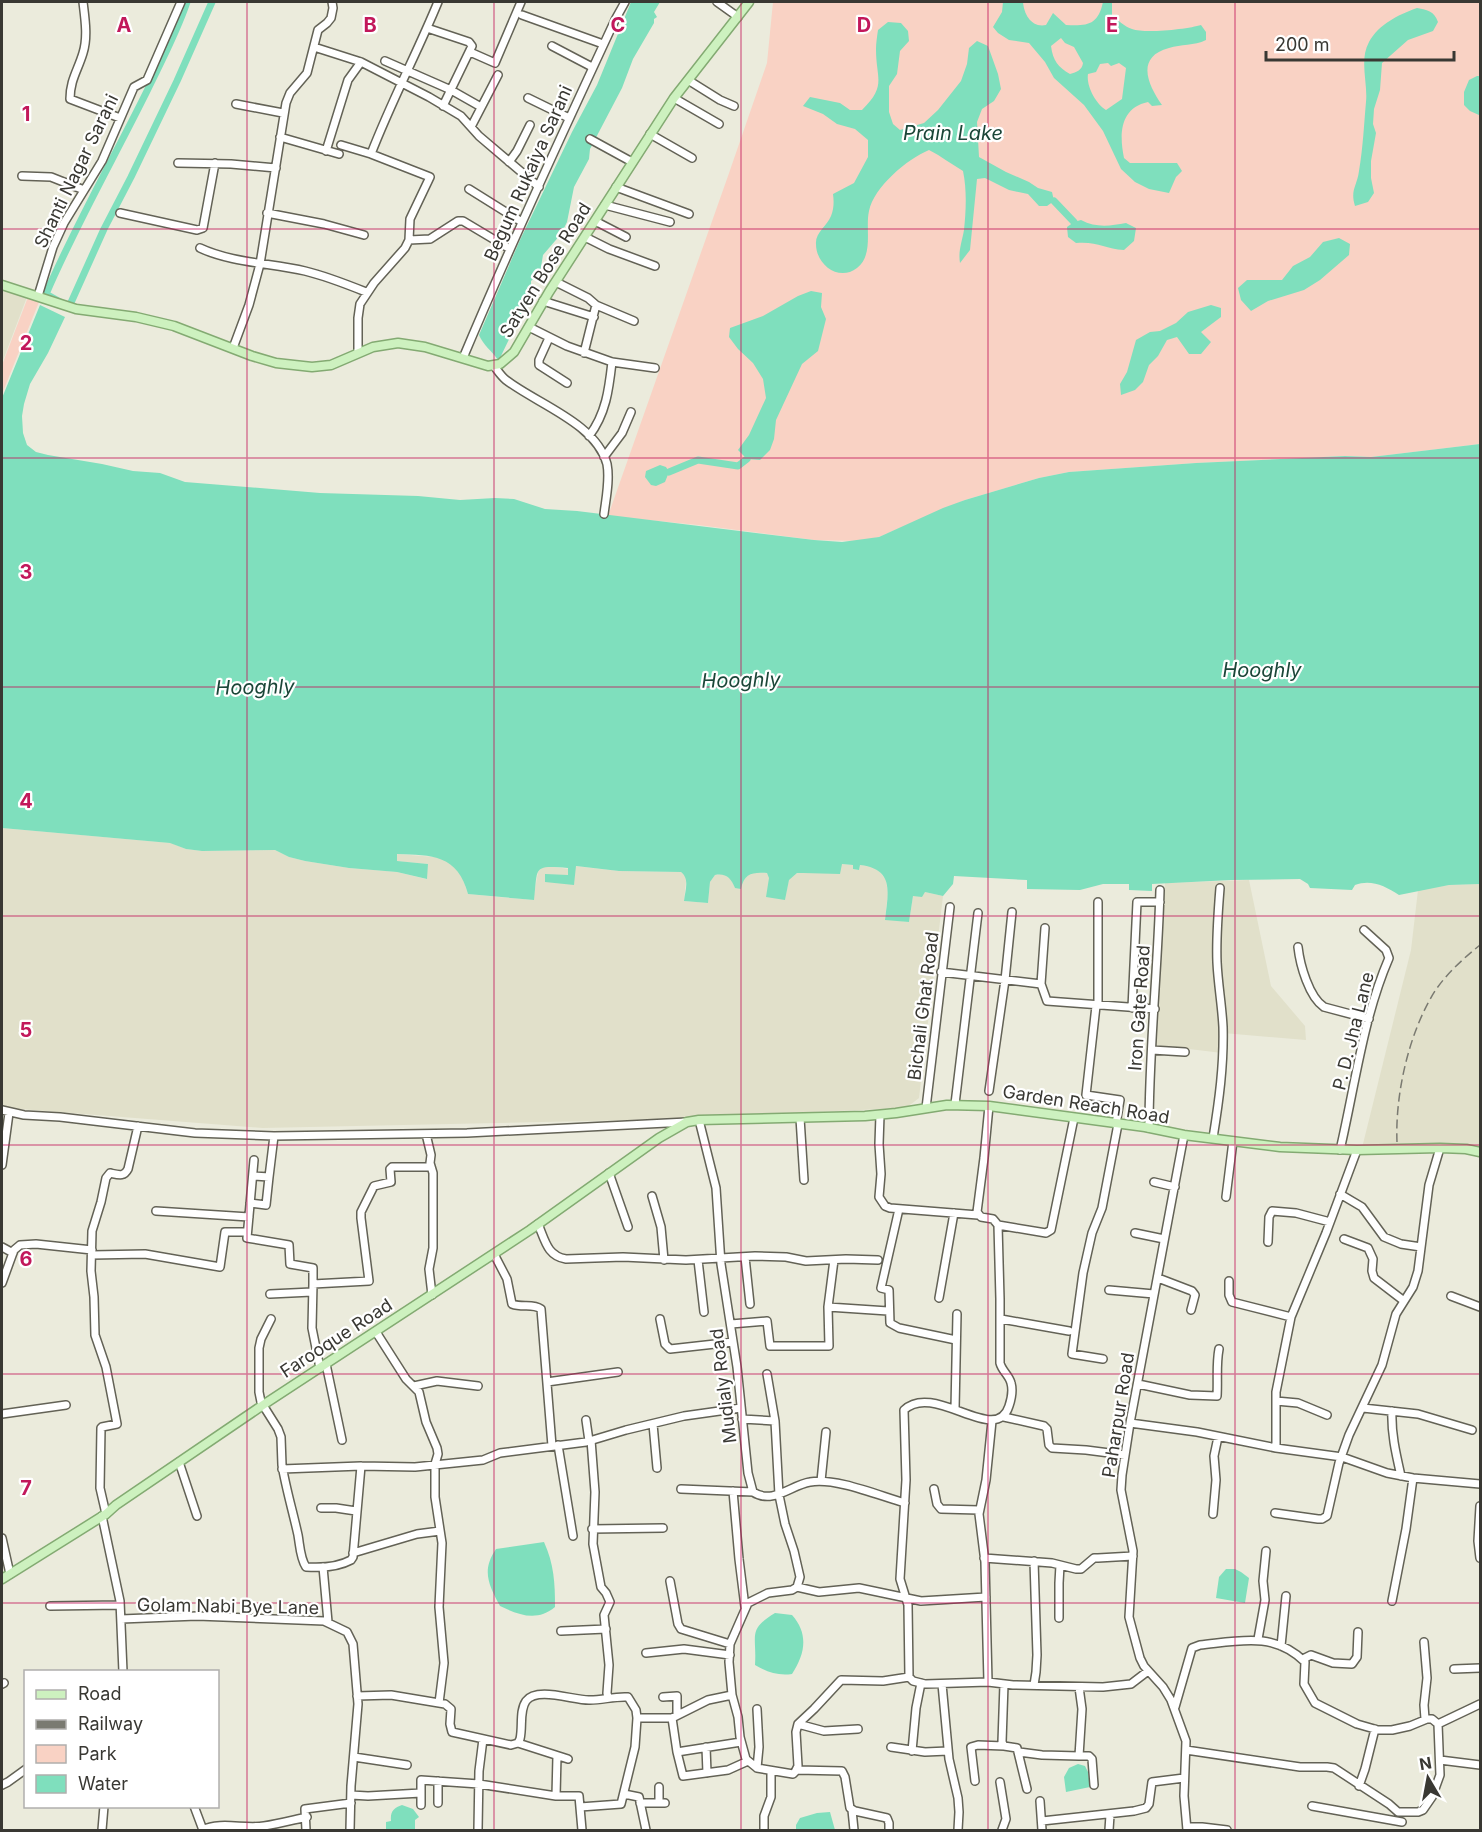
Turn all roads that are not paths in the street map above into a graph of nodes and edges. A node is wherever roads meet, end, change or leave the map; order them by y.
1 (83, 2) edge
2 (181, 2) edge
3 (332, 2) edge
4 (437, 2) edge
5 (521, 2) edge
6 (625, 2) edge
7 (717, 2) edge
8 (749, 2) edge
9 (522, 15) dead end
10 (738, 16) junction
11 (427, 28) junction
12 (603, 44) junction
13 (552, 46) dead end
14 (314, 47) junction
15 (470, 51) junction
16 (385, 61) dead end
17 (361, 62) junction
18 (592, 67) junction
19 (408, 71) junction
20 (498, 75) dead end
21 (688, 80) junction
22 (402, 83) junction
23 (451, 90) junction
24 (528, 98) dead end
25 (674, 98) junction
26 (236, 104) dead end
27 (443, 105) junction
28 (734, 106) dead end
29 (481, 107) junction
30 (284, 113) junction
31 (120, 118) junction
32 (569, 118) junction
33 (719, 124) dead end
34 (530, 125) dead end
35 (471, 127) junction
36 (650, 134) junction
37 (280, 137) junction
38 (590, 138) dead end
39 (341, 145) dead end
40 (326, 151) junction
41 (339, 154) dead end
42 (371, 154) junction
43 (692, 158) dead end
44 (509, 162) junction
45 (632, 162) junction
46 (178, 163) dead end
47 (215, 163) junction
48 (276, 168) junction
49 (22, 176) dead end
50 (539, 187) junction
51 (616, 187) junction
52 (469, 189) dead end
53 (84, 190) junction
54 (605, 205) junction
55 (120, 213) dead end
56 (267, 213) junction
57 (689, 214) dead end
58 (595, 221) junction
59 (522, 222) junction
60 (670, 222) dead end
61 (364, 235) dead end
62 (585, 237) junction
63 (626, 237) dead end
64 (410, 240) junction
65 (200, 248) dead end
66 (510, 249) junction
67 (260, 264) junction
68 (655, 266) dead end
69 (556, 282) junction
70 (2, 285) edge
71 (366, 292) junction
72 (40, 297) junction
73 (543, 301) junction
74 (596, 305) junction
75 (594, 316) junction
76 (634, 321) dead end
77 (529, 327) junction
78 (549, 338) junction
79 (233, 348) junction
80 (358, 353) junction
81 (584, 353) junction
82 (463, 358) junction
83 (612, 362) junction
84 (494, 366) junction
85 (655, 368) dead end
86 (567, 383) dead end
87 (631, 412) dead end
88 (589, 436) junction
89 (604, 458) junction
90 (604, 514) dead end
91 (1220, 888) dead end
92 (1160, 890) dead end
93 (1098, 902) dead end
94 (1160, 902) junction
95 (950, 907) dead end
96 (1012, 912) dead end
97 (978, 913) dead end
98 (1045, 928) dead end
99 (1364, 930) dead end
100 (1298, 947) dead end
101 (941, 972) junction
102 (970, 974) junction
103 (1005, 980) junction
104 (1041, 984) junction
105 (1096, 1006) junction
106 (1132, 1008) junction
107 (1155, 1009) junction
108 (1370, 1018) junction
109 (1152, 1050) junction
110 (1185, 1052) dead end
111 (989, 1091) dead end
112 (955, 1104) junction
113 (989, 1106) junction
114 (926, 1108) junction
115 (5, 1112) edge
116 (880, 1115) junction
117 (800, 1118) junction
118 (1074, 1118) junction
119 (699, 1120) junction
120 (687, 1122) junction
121 (1117, 1124) junction
122 (138, 1126) junction
123 (1149, 1128) junction
124 (426, 1134) junction
125 (1184, 1135) junction
126 (274, 1136) junction
127 (1213, 1138) junction
128 (1233, 1141) junction
129 (1440, 1148) junction
130 (1340, 1150) junction
131 (1357, 1150) junction
132 (1480, 1152) edge
133 (254, 1160) dead end
134 (2, 1166) edge
135 (431, 1167) junction
136 (609, 1173) junction
137 (253, 1176) junction
138 (269, 1177) junction
139 (804, 1180) dead end
140 (1154, 1182) dead end
141 (1175, 1187) junction
142 (1340, 1194) junction
143 (652, 1196) dead end
144 (1226, 1197) dead end
145 (250, 1203) junction
146 (899, 1209) junction
147 (156, 1211) dead end
148 (954, 1213) junction
149 (978, 1215) junction
150 (249, 1217) junction
151 (1330, 1222) junction
152 (538, 1224) junction
153 (998, 1224) junction
154 (627, 1227) dead end
155 (248, 1232) junction
156 (1135, 1233) dead end
157 (1164, 1239) junction
158 (1344, 1239) dead end
159 (1268, 1242) dead end
160 (2, 1247) edge
161 (1421, 1247) junction
162 (13, 1252) junction
163 (92, 1252) junction
164 (494, 1254) junction
165 (746, 1257) junction
166 (721, 1259) junction
167 (664, 1260) junction
168 (698, 1260) junction
169 (834, 1260) junction
170 (879, 1260) dead end
171 (1158, 1278) junction
172 (1229, 1281) dead end
173 (2, 1283) edge
174 (313, 1284) junction
175 (1109, 1290) dead end
176 (312, 1292) junction
177 (270, 1294) dead end
178 (1154, 1294) junction
179 (432, 1295) junction
180 (1451, 1296) dead end
181 (939, 1299) dead end
182 (1404, 1301) junction
183 (750, 1304) dead end
184 (828, 1307) junction
185 (1480, 1308) edge
186 (1191, 1310) dead end
187 (888, 1311) junction
188 (704, 1312) dead end
189 (957, 1314) dead end
190 (1291, 1317) junction
191 (271, 1319) dead end
192 (660, 1319) dead end
193 (1001, 1319) junction
194 (731, 1324) junction
195 (1069, 1331) dead end
196 (376, 1332) junction
197 (957, 1340) junction
198 (733, 1342) junction
199 (1219, 1349) dead end
200 (1103, 1359) dead end
201 (323, 1366) junction
202 (618, 1372) dead end
203 (767, 1374) dead end
204 (546, 1382) junction
205 (1138, 1384) junction
206 (414, 1386) junction
207 (478, 1386) dead end
208 (1276, 1401) junction
209 (66, 1405) dead end
210 (263, 1405) junction
211 (741, 1408) junction
212 (1363, 1408) junction
213 (955, 1409) junction
214 (1392, 1411) junction
215 (2, 1414) edge
216 (1327, 1415) dead end
217 (1004, 1417) junction
218 (742, 1419) junction
219 (586, 1420) dead end
220 (775, 1420) junction
221 (992, 1421) junction
222 (1130, 1423) junction
223 (653, 1424) junction
224 (1472, 1430) dead end
225 (826, 1432) dead end
226 (1218, 1437) junction
227 (342, 1440) dead end
228 (590, 1441) junction
229 (555, 1445) junction
230 (1275, 1448) junction
231 (1125, 1455) junction
232 (1342, 1457) junction
233 (179, 1462) junction
234 (435, 1464) junction
235 (361, 1466) junction
236 (657, 1468) dead end
237 (282, 1469) junction
238 (1401, 1476) junction
239 (1413, 1478) junction
240 (821, 1481) junction
241 (1480, 1484) edge
242 (681, 1489) dead end
243 (934, 1490) dead end
244 (734, 1491) junction
245 (753, 1492) junction
246 (779, 1495) junction
247 (905, 1503) junction
248 (1480, 1506) edge
249 (321, 1508) dead end
250 (979, 1510) junction
251 (356, 1511) junction
252 (1275, 1513) dead end
253 (104, 1515) junction
254 (1213, 1515) dead end
255 (197, 1516) dead end
256 (663, 1528) dead end
257 (592, 1529) junction
258 (440, 1531) junction
259 (573, 1536) dead end
260 (2, 1538) edge
261 (1266, 1551) dead end
262 (353, 1553) junction
263 (1133, 1556) junction
264 (984, 1558) junction
265 (1480, 1558) edge
266 (1034, 1561) junction
267 (1060, 1565) junction
268 (322, 1567) junction
269 (6, 1576) edge
270 (670, 1581) dead end
271 (797, 1587) junction
272 (1286, 1596) dead end
273 (986, 1597) junction
274 (906, 1598) junction
275 (1392, 1601) dead end
276 (120, 1605) junction
277 (50, 1606) dead end
278 (745, 1607) junction
279 (1059, 1618) dead end
280 (121, 1619) junction
281 (328, 1622) junction
282 (606, 1629) junction
283 (561, 1631) dead end
284 (1358, 1632) dead end
285 (1258, 1639) junction
286 (1424, 1642) dead end
287 (730, 1644) junction
288 (1281, 1646) junction
289 (646, 1653) dead end
290 (730, 1655) junction
291 (1303, 1659) junction
292 (1480, 1668) edge
293 (1454, 1669) dead end
294 (123, 1670) edge
295 (1148, 1671) junction
296 (909, 1677) junction
297 (988, 1682) junction
298 (921, 1683) junction
299 (942, 1684) junction
300 (1004, 1684) junction
301 (1034, 1685) junction
302 (1079, 1687) junction
303 (732, 1695) junction
304 (357, 1696) junction
305 (663, 1696) dead end
306 (608, 1698) junction
307 (439, 1703) junction
308 (1480, 1704) edge
309 (1175, 1707) junction
310 (757, 1709) dead end
311 (675, 1717) junction
312 (637, 1718) junction
313 (1425, 1719) junction
314 (798, 1724) junction
315 (1438, 1724) junction
316 (858, 1729) dead end
317 (1374, 1729) junction
318 (483, 1739) junction
319 (741, 1742) junction
320 (518, 1743) junction
321 (1004, 1746) junction
322 (706, 1747) junction
323 (891, 1747) dead end
324 (1186, 1750) junction
325 (912, 1751) junction
326 (948, 1751) junction
327 (677, 1752) junction
328 (1019, 1752) junction
329 (557, 1756) junction
330 (1079, 1756) junction
331 (354, 1757) junction
332 (568, 1759) dead end
333 (1440, 1760) junction
334 (748, 1761) junction
335 (406, 1765) dead end
336 (1480, 1765) edge
337 (757, 1768) junction
338 (24, 1770) edge
339 (797, 1770) junction
340 (771, 1771) junction
341 (707, 1773) junction
342 (1184, 1778) junction
343 (438, 1781) junction
344 (975, 1781) dead end
345 (1000, 1782) dead end
346 (478, 1784) junction
347 (2, 1785) edge
348 (1094, 1785) dead end
349 (1359, 1786) junction
350 (659, 1787) dead end
351 (1027, 1789) dead end
352 (421, 1793) junction
353 (624, 1794) junction
354 (351, 1795) junction
355 (556, 1796) junction
356 (1040, 1801) dead end
357 (351, 1803) junction
358 (438, 1803) dead end
359 (640, 1803) junction
360 (421, 1804) dead end
361 (1312, 1806) dead end
362 (580, 1807) junction
363 (104, 1808) edge
364 (195, 1808) edge
365 (852, 1810) junction
366 (1404, 1813) junction
367 (1110, 1815) junction
368 (307, 1816) junction
369 (1042, 1821) junction
370 (1402, 1822) junction
371 (1187, 1829) edge
372 (102, 1830) edge
373 (202, 1830) edge
374 (306, 1830) edge
375 (351, 1830) edge
376 (478, 1830) edge
377 (582, 1830) edge
378 (646, 1830) edge
379 (764, 1830) edge
380 (854, 1830) edge
381 (889, 1830) edge
382 (951, 1830) edge
383 (958, 1830) edge
384 (1002, 1830) edge
385 (1042, 1830) edge
386 (1109, 1830) edge
387 (1227, 1830) edge
388 (1401, 1830) edge

1 - 31 street
2 - 31 street, Shanti Nagar Sarani
3 - 14 street
4 - 11 street
5 - 15 street
6 - 12 street, Begum Rukaiya Sarani
7 - 10 street
8 - 10 main road, Satyen Bose Road
9 - 12 street
10 - 21 main road, Satyen Bose Road
11 - 15 street
11 - 19 street
12 - 18 street, Begum Rukaiya Sarani
13 - 18 street
14 - 17 street
14 - 30 street
15 - 23 street
16 - 19 street
17 - 22 street
17 - 40 street
18 - 32 street, Begum Rukaiya Sarani
19 - 22 street
19 - 23 street
20 - 29 street
21 - 25 main road, Satyen Bose Road
21 - 28 street
22 - 27 street
22 - 42 street
23 - 27 street
23 - 29 street
24 - 32 street
25 - 33 street
25 - 36 main road, Satyen Bose Road
26 - 30 street
27 - 35 street
29 - 35 street
30 - 37 street
31 - 53 street, Shanti Nagar Sarani
32 - 50 street, Begum Rukaiya Sarani
34 - 44 street
35 - 44 street
36 - 43 street
36 - 45 main road, Satyen Bose Road
37 - 40 street
37 - 48 street
38 - 45 street
39 - 42 street
40 - 41 street
42 - 64 street
44 - 50 street
45 - 51 main road, Satyen Bose Road
46 - 47 street
47 - 48 street
47 - 55 street
48 - 56 street
49 - 53 street
50 - 59 street, Begum Rukaiya Sarani
51 - 54 main road, Satyen Bose Road
51 - 57 street
52 - 59 street
53 - 72 street, Shanti Nagar Sarani
54 - 58 main road, Satyen Bose Road
54 - 60 street
56 - 61 street
56 - 67 street
58 - 62 main road, Satyen Bose Road
58 - 63 street
59 - 66 street, Begum Rukaiya Sarani
62 - 68 street
62 - 69 main road, Satyen Bose Road
64 - 66 street
64 - 71 street
65 - 67 street
66 - 82 street, Begum Rukaiya Sarani
67 - 71 street
67 - 79 street
69 - 73 main road, Satyen Bose Road
69 - 74 street
70 - 72 main road
71 - 80 street
72 - 79 main road
73 - 75 street
73 - 77 main road, Satyen Bose Road
74 - 75 street
74 - 76 street
75 - 81 street
77 - 78 street
77 - 84 main road, Satyen Bose Road
78 - 81 street
78 - 86 street
79 - 80 main road
80 - 82 main road
81 - 83 street
82 - 84 main road
83 - 85 street
83 - 88 street
84 - 88 street
87 - 89 street
88 - 89 street
89 - 90 street
91 - 127 street
92 - 94 street, Iron Gate Road
93 - 105 street
94 - 106 street
94 - 107 street, Iron Gate Road
95 - 101 street, Bichali Ghat Road
96 - 103 street
97 - 102 street
98 - 104 street
99 - 108 street, P. D. Jha Lane
100 - 108 street
101 - 102 street
101 - 114 street, Bichali Ghat Road
102 - 103 street
102 - 112 street
103 - 104 street
103 - 111 street
104 - 105 street
105 - 106 street
105 - 121 street
106 - 107 street
107 - 109 street, Iron Gate Road
108 - 130 street, P. D. Jha Lane
109 - 110 street
109 - 123 street, Iron Gate Road
112 - 113 main road, Garden Reach Road
112 - 114 main road, Garden Reach Road
113 - 118 main road, Garden Reach Road
113 - 149 street
114 - 116 main road, Garden Reach Road
115 - 122 street
115 - 134 street
116 - 117 main road, Garden Reach Road
116 - 146 street
117 - 119 main road, Garden Reach Road
117 - 139 street
118 - 121 main road, Garden Reach Road
118 - 153 street
119 - 120 main road, Garden Reach Road
119 - 166 street, Mudialy Road
120 - 124 street
120 - 136 main road, Farooque Road
121 - 123 main road, Garden Reach Road
121 - 200 street
122 - 126 street
122 - 163 street
123 - 125 main road, Garden Reach Road
124 - 126 street
124 - 135 street
125 - 127 main road, Garden Reach Road
125 - 141 street, Paharpur Road
126 - 138 street
127 - 128 main road, Garden Reach Road
128 - 130 main road, Garden Reach Road
128 - 144 street
129 - 131 main road, Garden Reach Road
129 - 132 main road, Garden Reach Road
129 - 161 street
130 - 131 main road, Garden Reach Road
131 - 142 street
133 - 137 street
135 - 174 street
135 - 179 street
136 - 152 main road, Farooque Road
136 - 154 street
137 - 138 street
137 - 145 street
138 - 145 street
140 - 141 street
141 - 157 street, Paharpur Road
142 - 151 street
142 - 161 street
143 - 167 street
145 - 150 street
146 - 148 street
146 - 187 street
147 - 150 street
148 - 149 street
148 - 181 street
149 - 153 street
150 - 155 street
151 - 159 street
151 - 190 street
152 - 164 main road, Farooque Road
152 - 167 street
153 - 193 street
155 - 163 street
155 - 174 street
156 - 157 street
157 - 171 street, Paharpur Road
158 - 182 street
160 - 162 street
161 - 182 street
162 - 163 street
162 - 173 street
163 - 253 street
164 - 179 main road, Farooque Road
164 - 204 street
165 - 166 street
165 - 169 street
165 - 183 street
166 - 168 street
166 - 194 street, Mudialy Road
167 - 168 street
168 - 188 street
169 - 170 street
169 - 184 street
171 - 178 street, Paharpur Road
171 - 186 street
172 - 190 street
174 - 176 street
175 - 178 street
176 - 177 street
176 - 201 street
178 - 205 street, Paharpur Road
179 - 196 main road, Farooque Road
180 - 185 street
182 - 212 street
184 - 187 street
184 - 194 street
187 - 197 street
189 - 197 street
190 - 208 street
191 - 210 street
192 - 198 street
193 - 195 street
193 - 217 street
194 - 198 street, Mudialy Road
196 - 201 main road, Farooque Road
196 - 206 street
197 - 213 street
198 - 211 street, Mudialy Road
199 - 205 street
201 - 210 main road, Farooque Road
201 - 227 street
202 - 204 street
203 - 220 street
204 - 229 street
205 - 222 street, Paharpur Road
206 - 207 street
206 - 234 street
208 - 216 street
208 - 230 street
209 - 215 street
210 - 233 main road, Farooque Road
210 - 237 street
211 - 218 street, Mudialy Road
211 - 223 street
212 - 214 street
212 - 232 street
213 - 221 street
213 - 247 street
214 - 224 street
214 - 238 street
217 - 221 street
217 - 231 street
218 - 220 street
218 - 245 street, Mudialy Road
219 - 228 street
220 - 246 street
221 - 250 street
222 - 226 street
222 - 231 street, Paharpur Road
223 - 228 street
223 - 236 street
225 - 240 street
226 - 230 street
226 - 254 street
228 - 229 street
228 - 257 street
229 - 234 street
229 - 259 street
230 - 232 street
231 - 263 street, Paharpur Road
232 - 238 street
232 - 252 street
233 - 253 main road, Farooque Road
233 - 255 street
234 - 235 street
234 - 258 street
235 - 237 street
235 - 251 street
237 - 268 street
238 - 239 street
239 - 241 street
239 - 275 street
240 - 246 street
240 - 247 street
242 - 244 street
243 - 250 street
244 - 245 street
244 - 278 street
245 - 246 street
246 - 271 street
247 - 274 street
248 - 265 street
249 - 251 street
250 - 264 street
251 - 262 street
253 - 269 main road, Farooque Road
253 - 276 street
256 - 257 street
257 - 282 street
258 - 262 street
258 - 307 street
260 - 269 street
261 - 285 street
262 - 268 street
263 - 267 street
263 - 295 street, Paharpur Road
264 - 266 street
264 - 273 street
266 - 267 street
266 - 301 street
267 - 279 street
268 - 281 street
270 - 287 street
271 - 274 street
271 - 278 street
272 - 288 street
273 - 274 street
273 - 297 street
274 - 296 street
276 - 277 street
276 - 280 street
278 - 287 street
280 - 281 street, Golam Nabi Bye Lane
280 - 294 street
281 - 304 street, Golam Nabi Bye Lane
282 - 283 street
282 - 306 street
284 - 291 street
285 - 288 street
285 - 309 street
286 - 313 street
287 - 290 street
288 - 291 street
289 - 290 street
290 - 303 street
291 - 317 street
292 - 293 street
295 - 302 street
295 - 309 street, Paharpur Road
296 - 298 street
296 - 314 street
297 - 299 street
297 - 300 street
298 - 299 street
298 - 325 street
299 - 326 street
300 - 301 street
300 - 321 street
301 - 302 street
302 - 330 street
303 - 311 street
303 - 319 street
304 - 307 street
304 - 331 street, Golam Nabi Bye Lane
305 - 311 street
306 - 312 street
306 - 320 street
307 - 318 street
308 - 315 street
309 - 324 street, Paharpur Road
310 - 337 street
311 - 312 street
311 - 327 street
312 - 353 street
313 - 315 street
313 - 317 street
314 - 316 street
314 - 339 street
315 - 333 street
317 - 349 street
318 - 320 street
318 - 346 street
319 - 322 street
319 - 334 street
320 - 329 street
321 - 328 street
321 - 344 street
322 - 327 street
322 - 341 street
323 - 325 street
324 - 342 street, Paharpur Road
324 - 349 street
325 - 326 street
326 - 383 street
327 - 341 street
328 - 330 street
328 - 351 street
329 - 332 street
329 - 355 street
330 - 348 street
331 - 335 street
331 - 354 street, Golam Nabi Bye Lane
333 - 336 street
333 - 366 street
334 - 337 street
334 - 341 street
337 - 340 street
338 - 347 street
339 - 340 street
339 - 365 street
340 - 379 street
342 - 367 street
342 - 371 street, Paharpur Road
343 - 346 street
343 - 352 street
343 - 358 street
345 - 384 street
346 - 355 street
346 - 376 street
349 - 366 street
350 - 359 street
352 - 354 street
352 - 360 street
353 - 359 street
353 - 362 street
354 - 357 street, Golam Nabi Bye Lane
355 - 362 street
356 - 369 street
357 - 368 street
357 - 375 street, Golam Nabi Bye Lane
359 - 378 street
361 - 370 street
362 - 377 street
363 - 372 street
364 - 373 street
365 - 380 street
365 - 381 street
366 - 370 street
367 - 369 street
367 - 386 street
368 - 373 street
368 - 374 street
369 - 385 street
370 - 388 street
371 - 387 street
382 - 383 street

